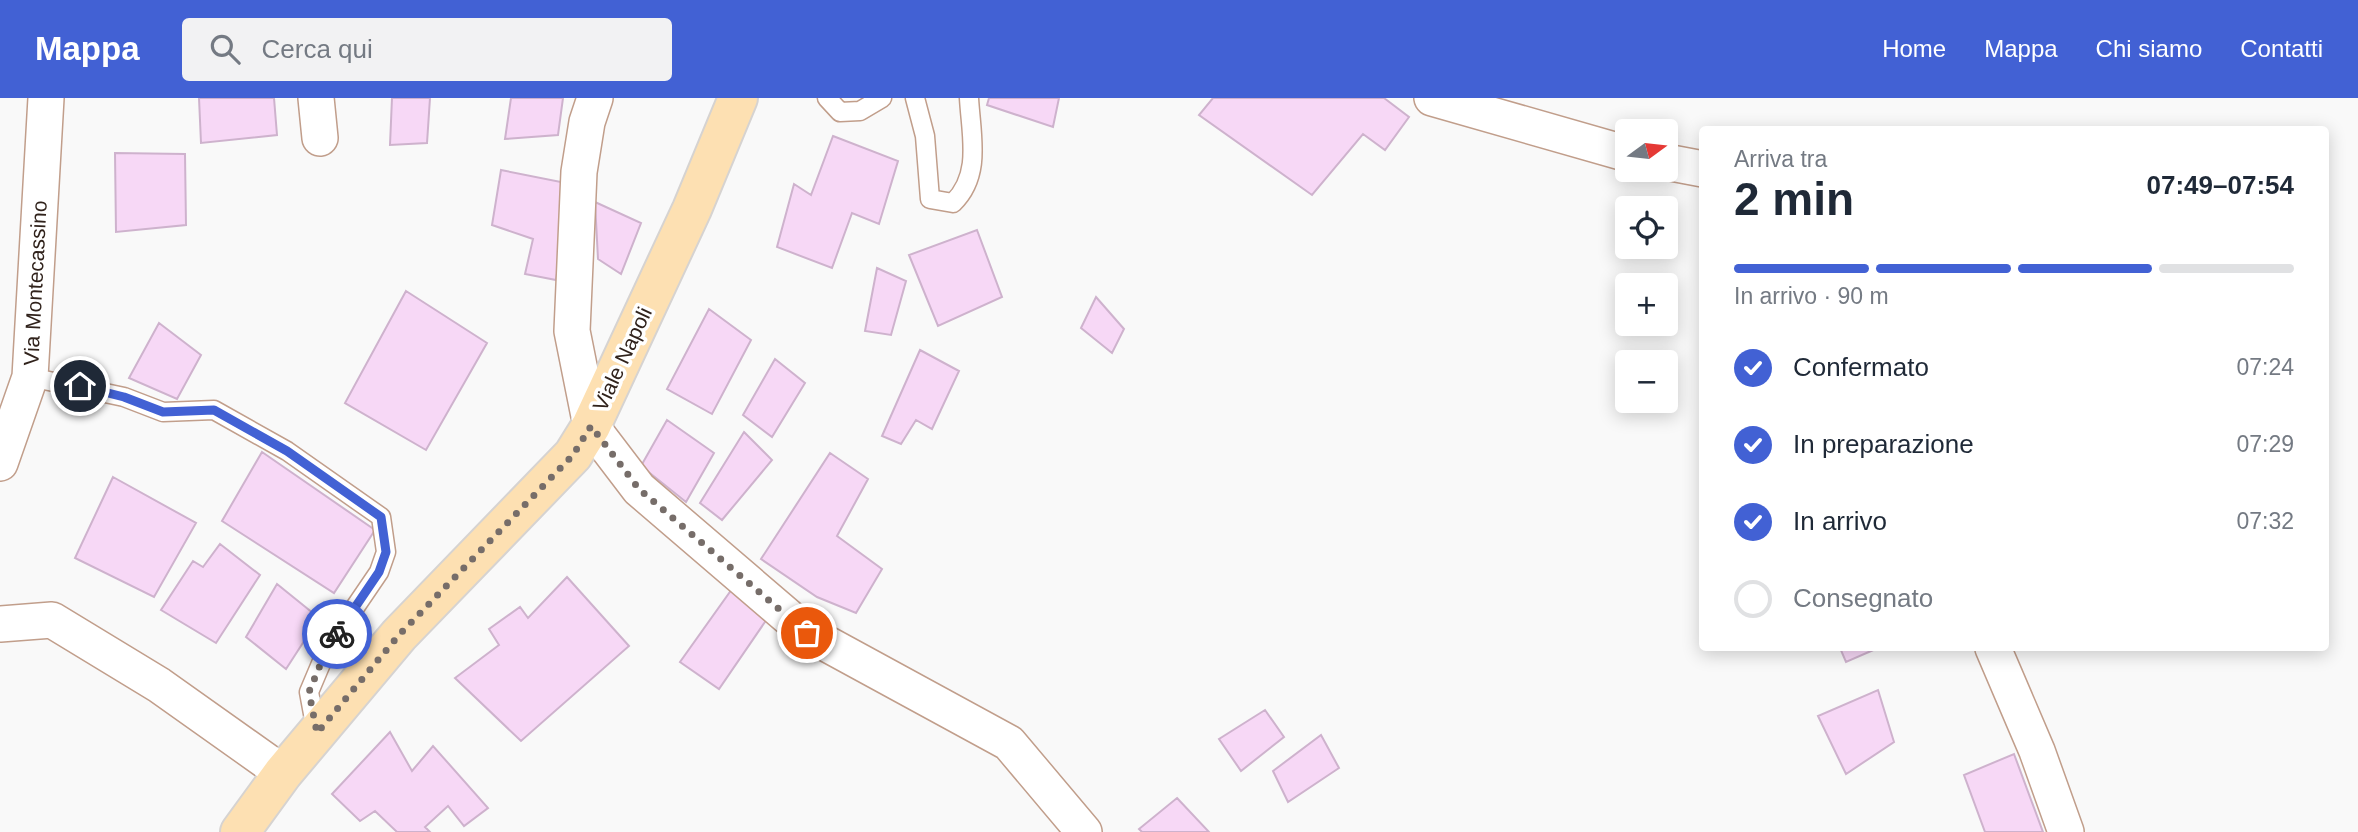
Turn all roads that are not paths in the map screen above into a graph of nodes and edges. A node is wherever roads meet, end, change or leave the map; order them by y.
1 (46, 98) edge
2 (316, 98) edge
3 (595, 98) edge
4 (738, 98) edge
5 (827, 98) edge
6 (882, 98) edge
7 (915, 98) edge
8 (969, 98) edge
9 (1432, 98) edge
10 (320, 138) dead end
11 (1615, 150) edge
12 (1678, 164) edge
13 (1699, 168) edge
14 (30, 377) junction
15 (591, 426) junction
16 (0, 463) edge
17 (0, 624) edge
18 (1994, 651) edge
19 (317, 733) junction
20 (283, 773) junction
21 (240, 832) edge
22 (1084, 832) edge
23 (2066, 832) edge

1 - 14 street, Via Montecassino
2 - 10 street
3 - 15 street
4 - 15 main road, Viale Napoli
5 - 6 lane
7 - 8 lane
9 - 11 street
12 - 13 street
14 - 16 street, Via Montecassino
14 - 19 lane
15 - 19 main road, Viale Napoli
15 - 22 street
17 - 20 street
18 - 23 street
19 - 20 main road, Viale Napoli
20 - 21 main road, Viale Napoli

